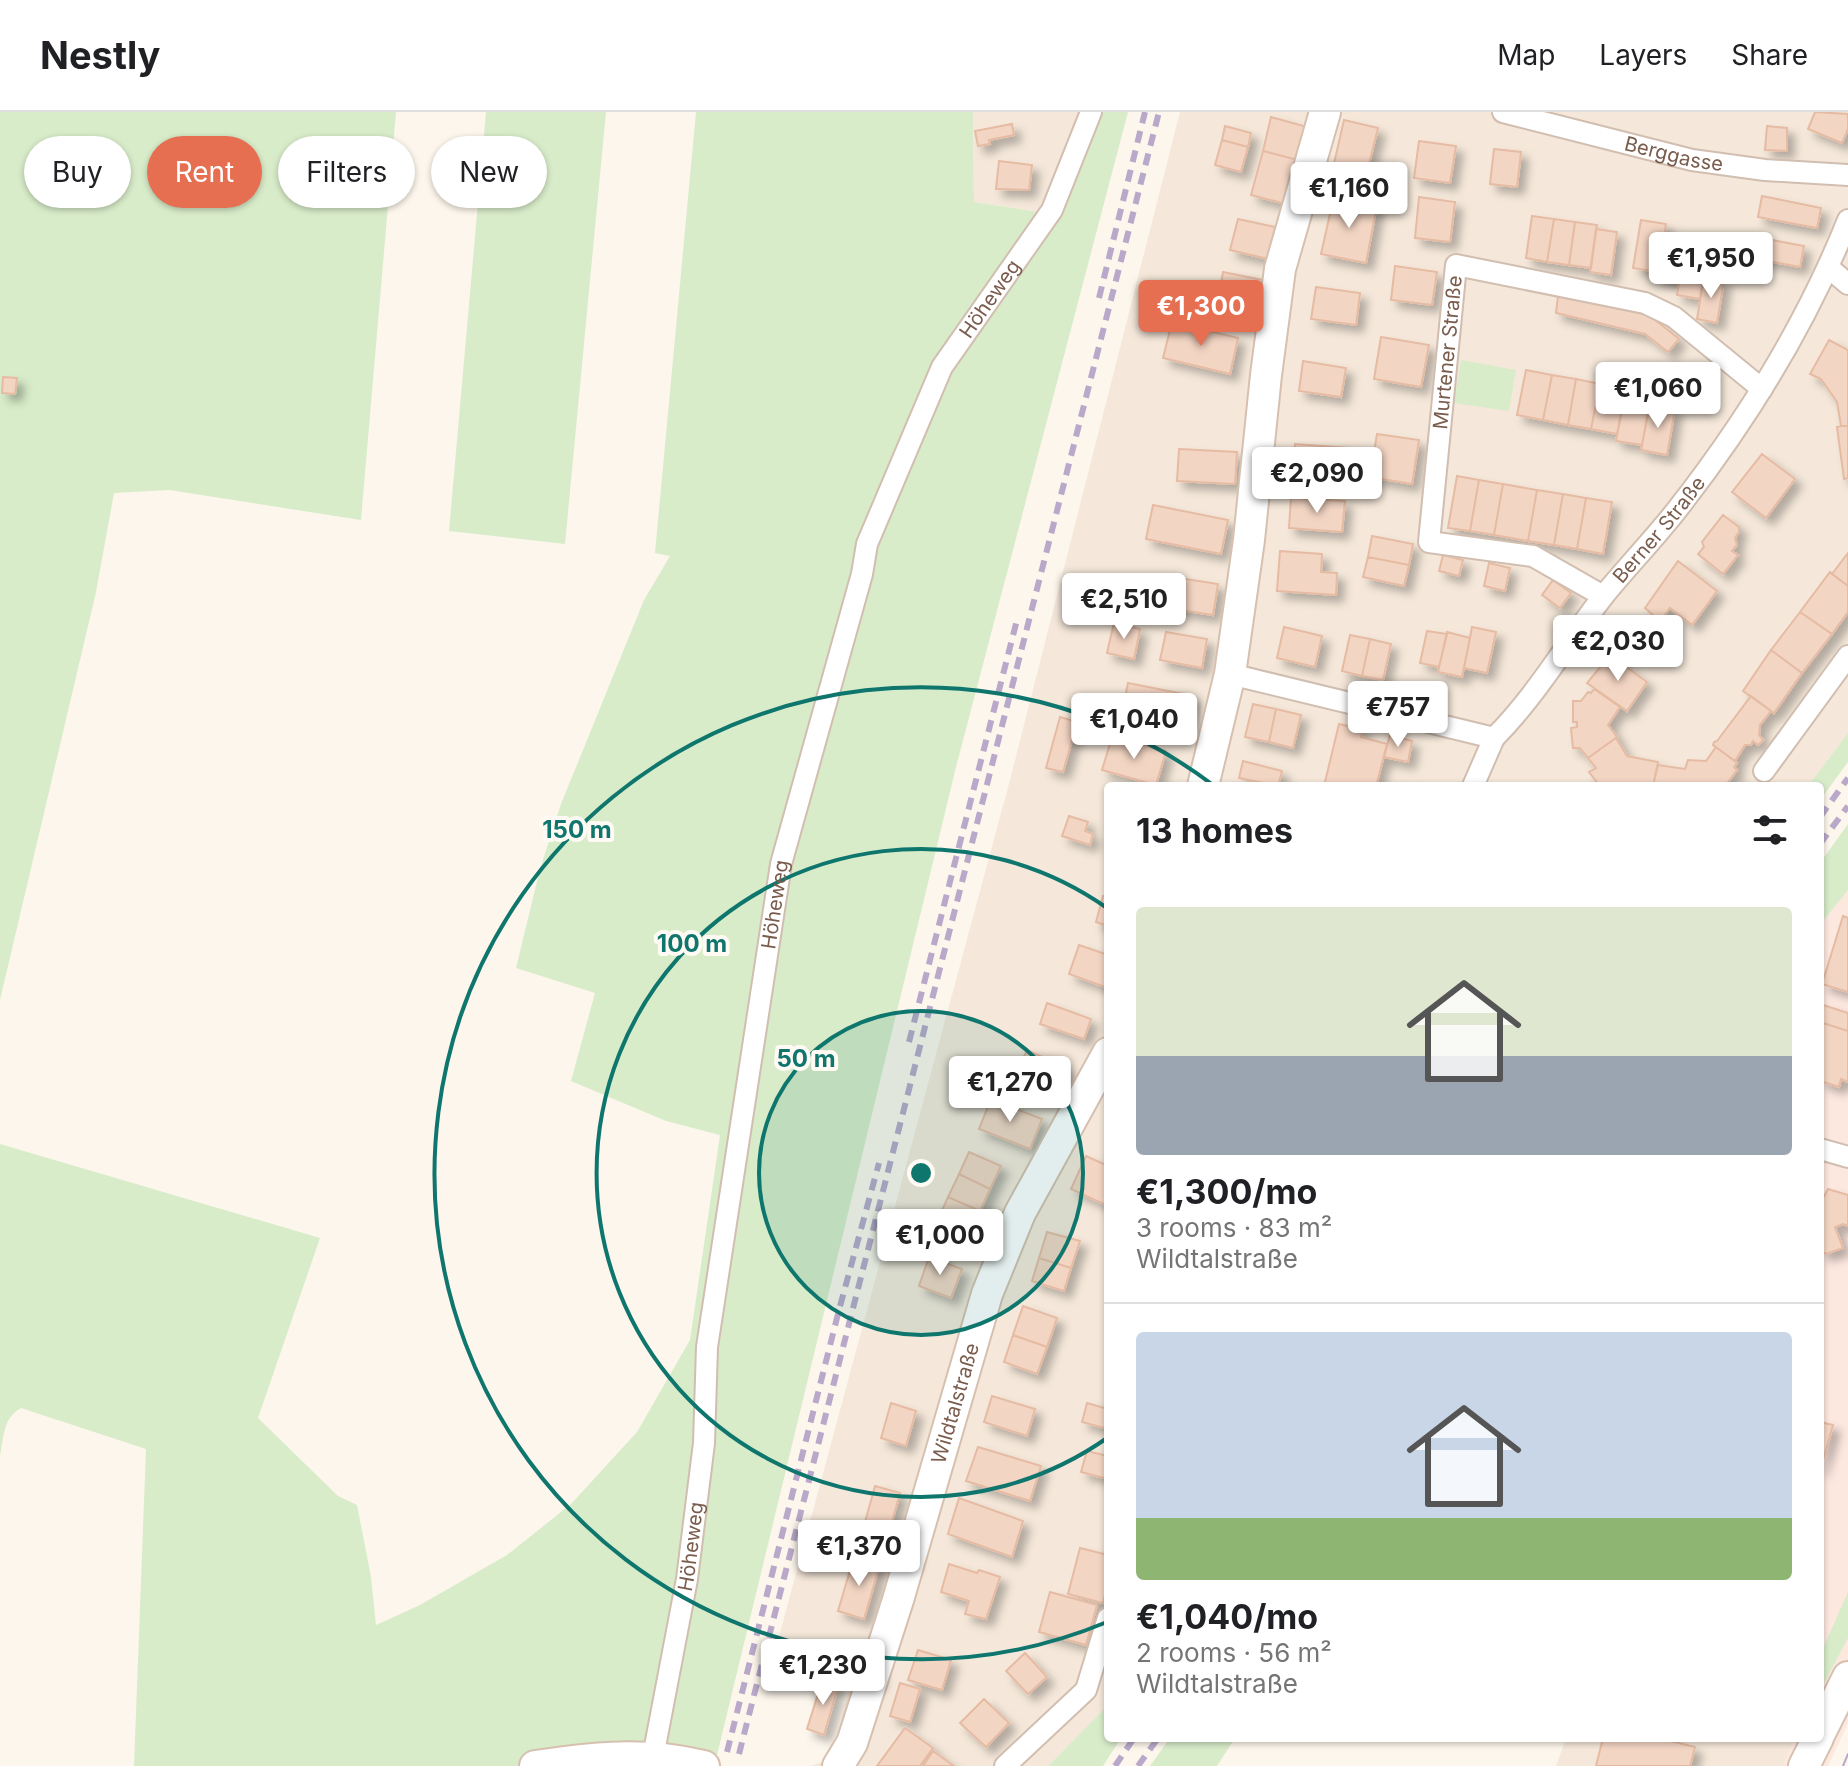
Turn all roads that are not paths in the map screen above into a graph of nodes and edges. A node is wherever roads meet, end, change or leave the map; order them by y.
1 (1091, 112) edge
2 (1325, 112) edge
3 (1503, 112) edge
4 (1848, 175) edge
5 (1848, 220) edge
6 (1829, 268) junction
7 (1848, 284) edge
8 (1762, 389) junction
9 (1603, 596) junction
10 (1848, 656) edge
11 (1230, 674) junction
12 (1494, 738) junction
13 (1764, 771) dead end
14 (1204, 782) edge
15 (1475, 782) edge
16 (1104, 1060) edge
17 (1824, 1150) edge
18 (1848, 1157) edge
19 (1104, 1631) edge
20 (1848, 1677) edge
21 (1824, 1726) edge
22 (1816, 1742) edge
23 (653, 1757) junction
24 (697, 1764) edge
25 (535, 1766) edge
26 (838, 1766) edge
27 (1005, 1766) edge
28 (1804, 1766) edge

1 - 23 street, Höheweg
2 - 11 street
3 - 4 street, Berggasse
5 - 6 street, Berner Straße
6 - 7 street
6 - 8 street, Berner Straße
8 - 9 street, Berner Straße
8 - 9 street, Murtener Straße
9 - 12 street, Berner Straße
10 - 13 street
11 - 12 street
11 - 14 street
12 - 15 street, Berner Straße
16 - 26 street, Wildtalstraße
17 - 18 street
19 - 27 street
20 - 21 street
22 - 28 street
23 - 24 street
23 - 25 street

